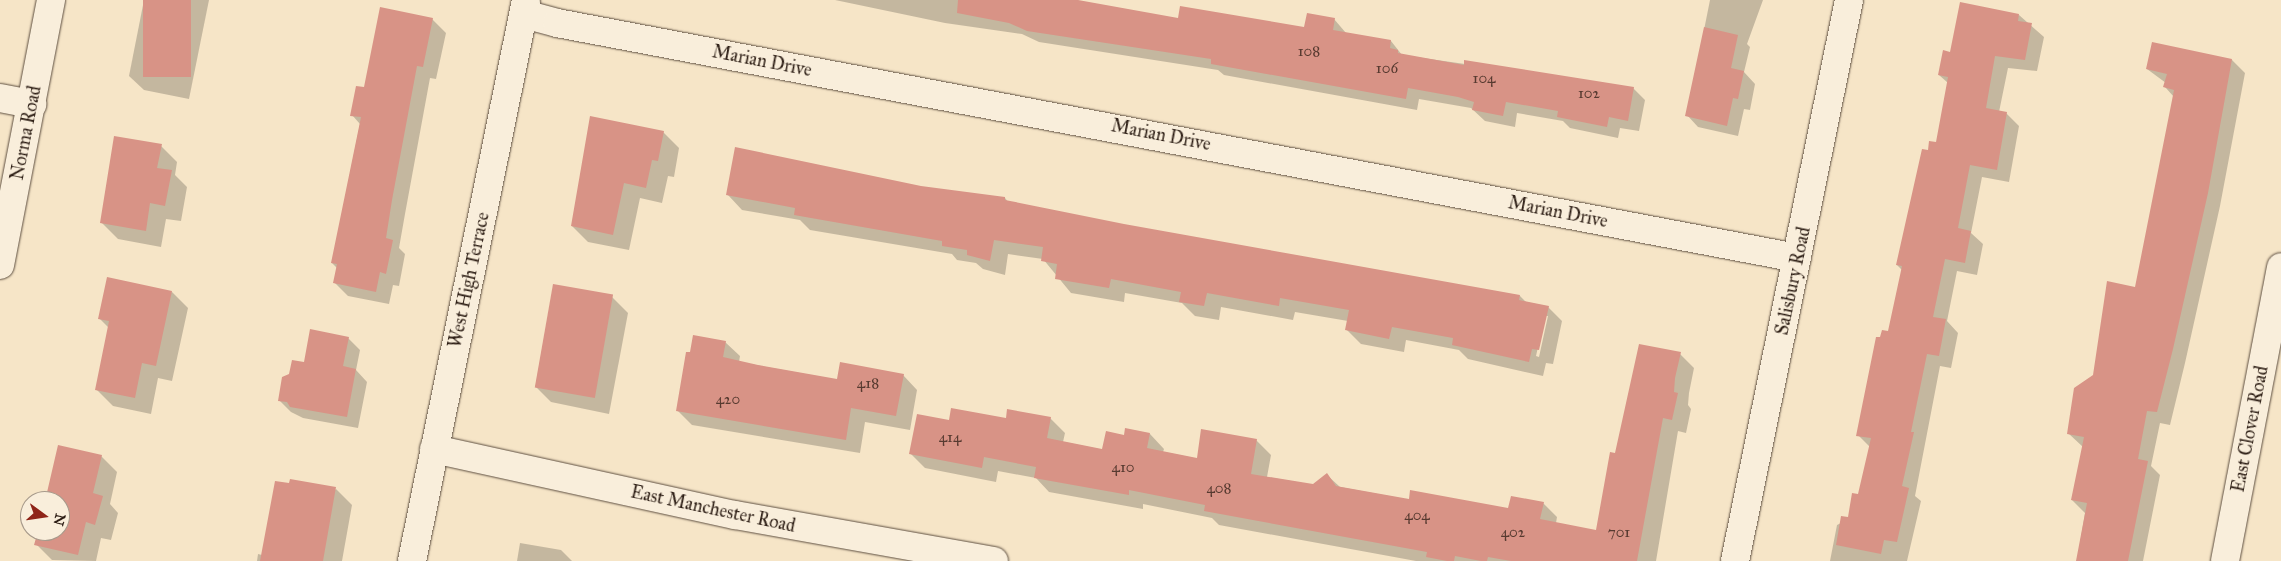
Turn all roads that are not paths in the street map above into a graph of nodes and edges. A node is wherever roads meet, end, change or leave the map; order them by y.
1 (51, 0) edge
2 (1849, 0) edge
3 (525, 7) edge
4 (0, 98) edge
5 (32, 104) junction
6 (1798, 258) junction
7 (0, 265) edge
8 (2281, 267) edge
9 (434, 448) junction
10 (412, 561) edge
11 (994, 561) edge
12 (1735, 561) edge
13 (2225, 561) edge

1 - 5 street, Norma Road
2 - 6 street, Salisbury Road
3 - 6 street, Marian Drive
3 - 9 street, West High Terrace
4 - 5 street
5 - 7 street, Norma Road
6 - 12 street, Salisbury Road
8 - 13 street, East Clover Road
9 - 10 street, West High Terrace
9 - 11 street, East Manchester Road

